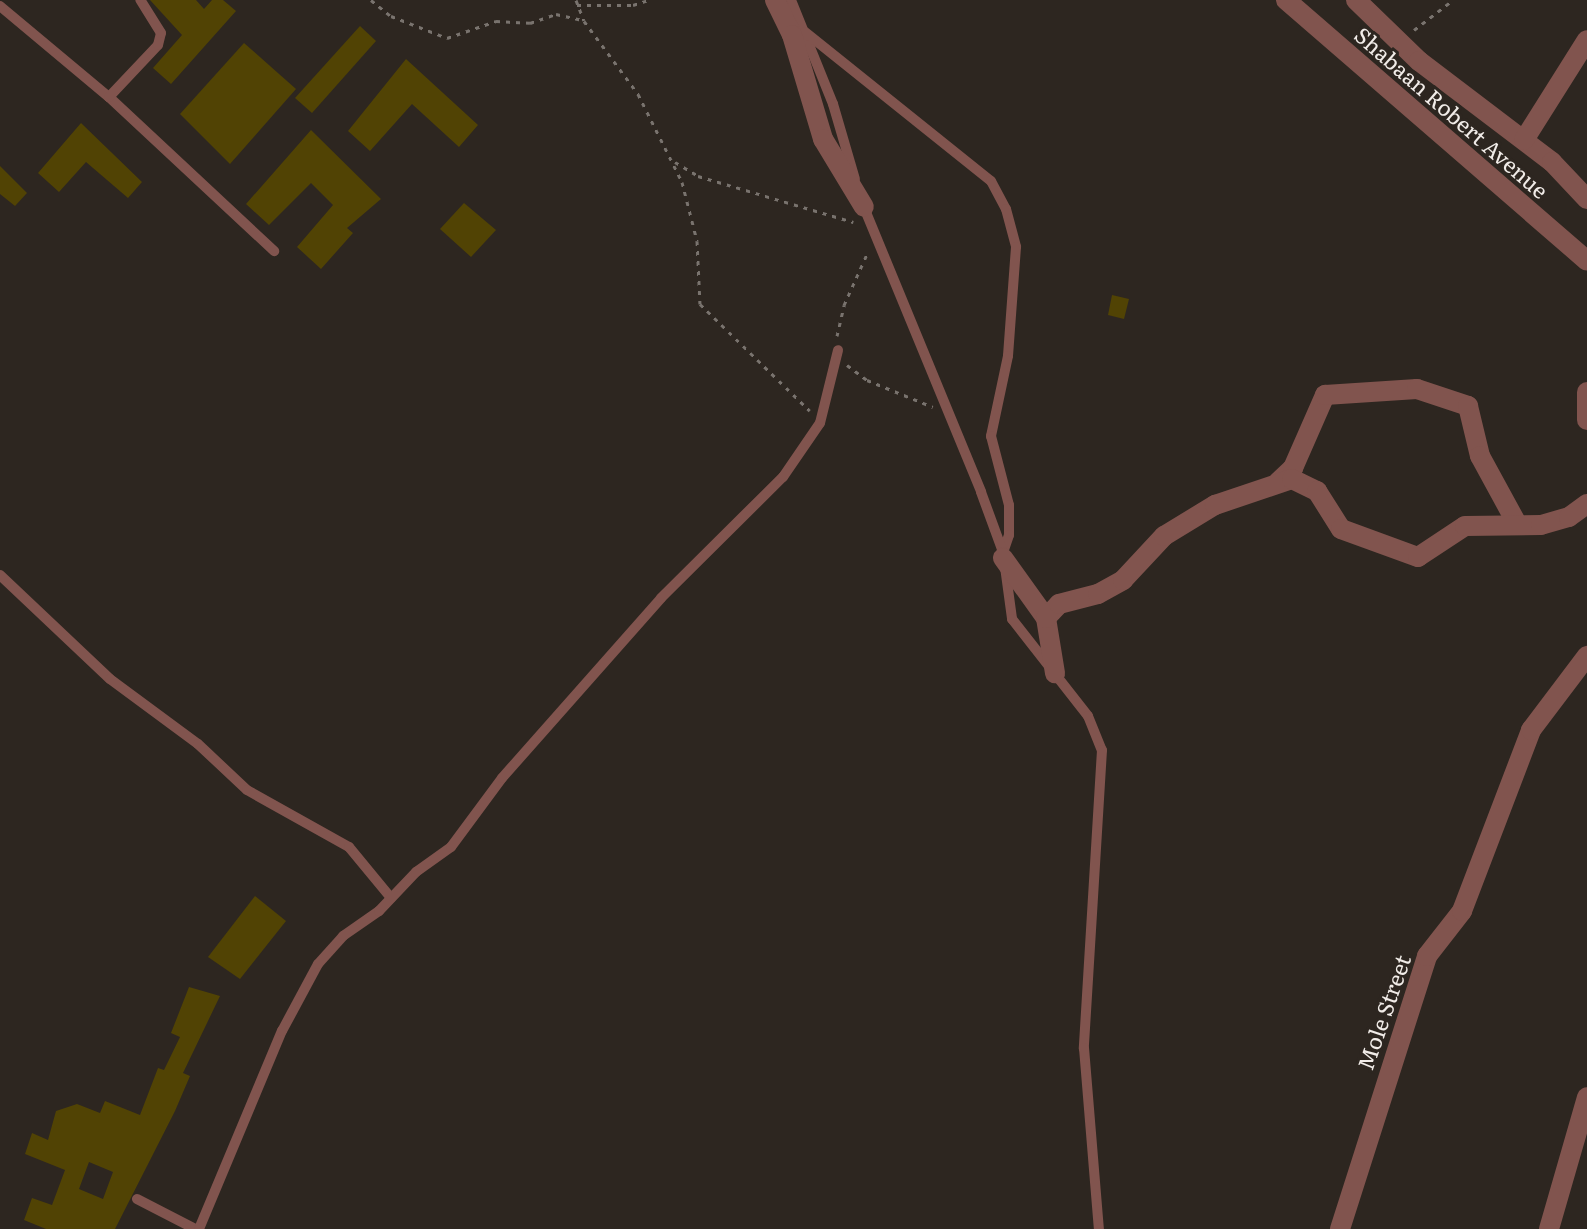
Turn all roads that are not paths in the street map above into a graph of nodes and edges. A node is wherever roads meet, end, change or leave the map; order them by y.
1 (140, 0) edge
2 (775, 0) edge
3 (791, 0) edge
4 (1286, 0) edge
5 (1356, 0) edge
6 (0, 6) edge
7 (804, 31) junction
8 (1587, 40) edge
9 (109, 97) junction
10 (1524, 140) junction
11 (1587, 199) edge
12 (866, 215) junction
13 (274, 251) dead end
14 (1587, 261) edge
15 (838, 350) road end
16 (1587, 392) edge
17 (1587, 420) edge
18 (1278, 482) junction
19 (1587, 504) edge
20 (1517, 524) junction
21 (1003, 555) junction
22 (0, 575) edge
23 (1046, 618) junction
24 (1587, 656) edge
25 (1055, 673) junction
26 (391, 898) junction
27 (1587, 1097) edge
28 (137, 1199) dead end
29 (197, 1229) edge
30 (1099, 1229) edge
31 (1340, 1229) edge
32 (1549, 1229) edge

1 - 9 lane
2 - 12 street
3 - 7 lane
4 - 14 street, Shabaan Robert Avenue
5 - 10 street
6 - 9 lane
7 - 12 lane
7 - 21 lane
8 - 10 street
9 - 13 lane
10 - 11 street
12 - 21 lane
15 - 26 lane
16 - 17 street
18 - 20 street
18 - 20 street
18 - 23 street
19 - 20 street
21 - 23 street
21 - 25 lane
22 - 26 lane
23 - 25 street
24 - 31 street, Mole Street
25 - 30 lane
26 - 29 lane
27 - 32 street
28 - 29 lane

